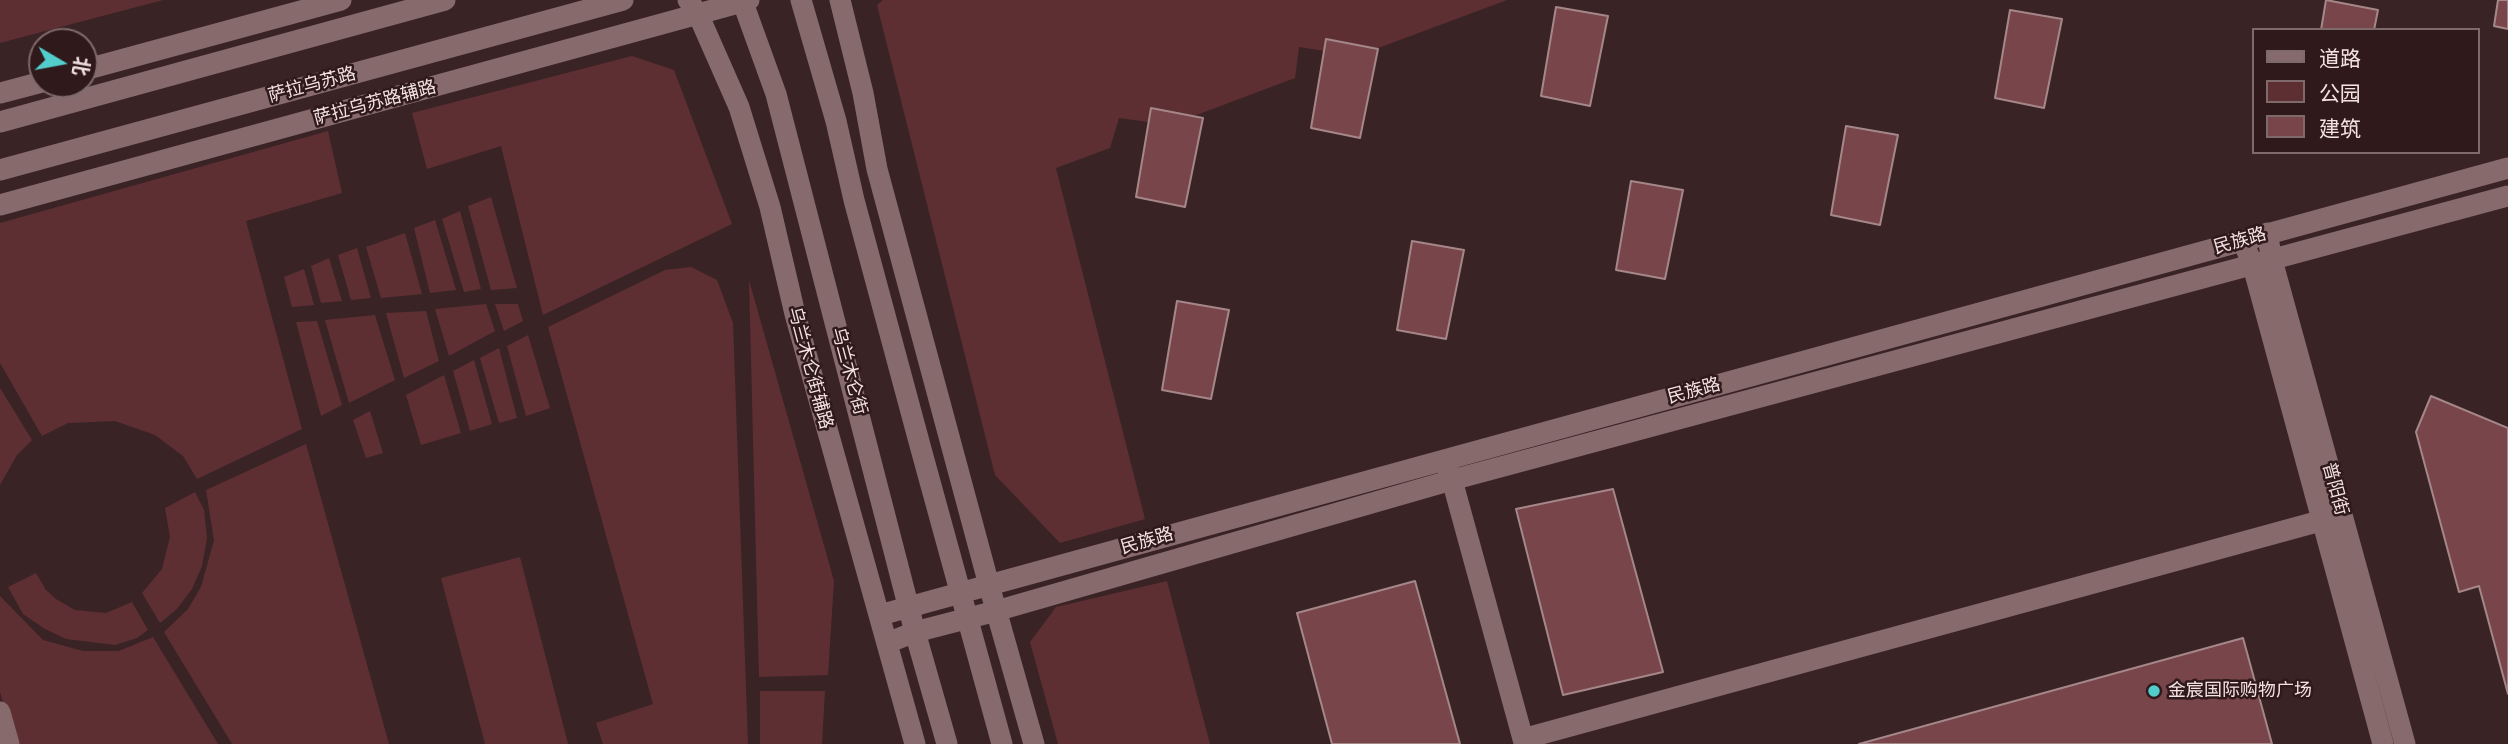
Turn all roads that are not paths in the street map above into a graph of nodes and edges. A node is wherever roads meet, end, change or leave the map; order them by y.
1 (341, 0) edge
2 (444, 0) edge
3 (623, 0) edge
4 (801, 0) edge
5 (840, 0) edge
6 (745, 1) edge
7 (693, 7) edge
8 (98, 66) edge
9 (28, 86) edge
10 (0, 93) edge
11 (0, 122) edge
12 (2508, 168) edge
13 (0, 170) edge
14 (2508, 196) edge
15 (0, 205) edge
16 (2267, 233) junction
17 (2243, 241) junction
18 (2263, 263) junction
19 (1443, 458) junction
20 (1452, 480) junction
21 (2332, 519) junction
22 (989, 585) junction
23 (960, 593) junction
24 (910, 605) junction
25 (996, 611) junction
26 (880, 615) junction
27 (968, 618) junction
28 (915, 632) junction
29 (887, 643) junction
30 (0, 712) edge
31 (9, 744) edge
32 (915, 744) edge
33 (947, 744) edge
34 (1002, 744) edge
35 (1034, 744) edge
36 (2383, 744) edge
37 (2405, 744) edge

1 - 8 street
2 - 11 street
3 - 13 street, 萨拉乌苏路
4 - 23 street
5 - 22 street
6 - 7 street, 萨拉乌苏路辅路
6 - 24 street, 乌兰木仑街
7 - 15 street, 萨拉乌苏路辅路
7 - 26 street, 乌兰木仑街辅路
9 - 10 street
12 - 16 street, 民族路
14 - 18 street, 民族路
16 - 17 street, 民族路
16 - 18 street, 普阳街
17 - 18 street, 普阳街
17 - 19 street, 民族路
18 - 20 street, 民族路
18 - 21 street, 普阳街
19 - 20 street
19 - 22 street, 民族路
20 - 21 street
20 - 25 street, 民族路
21 - 36 street, 普阳街
21 - 37 street, 普阳街
22 - 23 street, 民族路
22 - 25 street
23 - 24 street, 民族路
23 - 27 street
24 - 26 street, 民族路
24 - 28 street, 乌兰木仑街
25 - 27 street, 民族路
25 - 35 street
26 - 29 street, 乌兰木仑街辅路
27 - 28 street, 民族路
27 - 34 street
28 - 29 street, 民族路
28 - 33 street, 乌兰木仑街
29 - 32 street, 乌兰木仑街辅路
30 - 31 street

